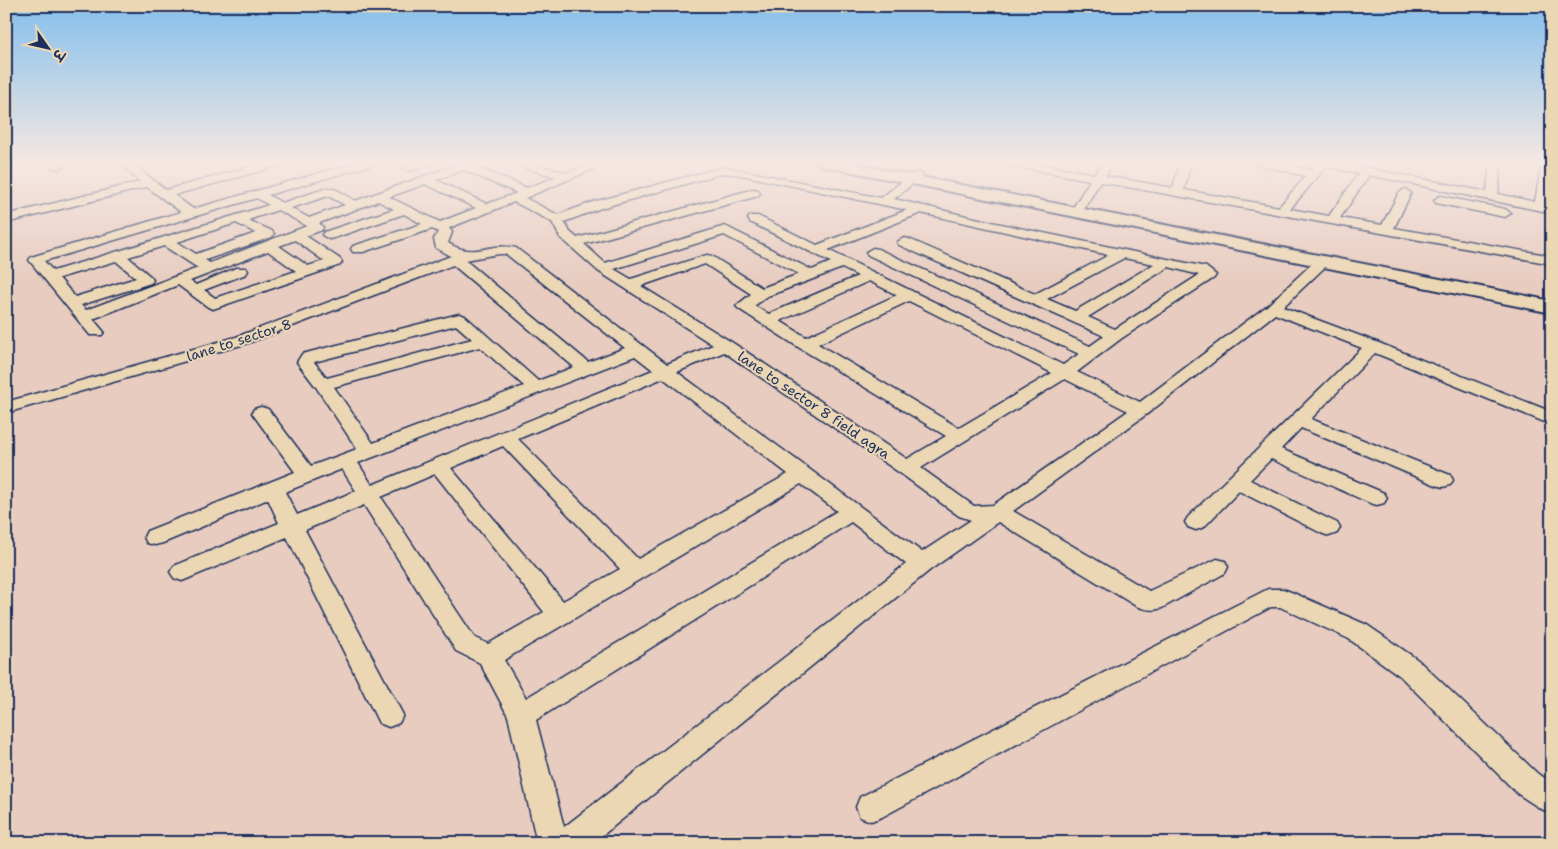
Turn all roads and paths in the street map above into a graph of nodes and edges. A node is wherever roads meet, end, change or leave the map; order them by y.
1 (75, 202) edge
2 (175, 202) edge
3 (231, 202) edge
4 (272, 202) edge
5 (295, 202) edge
6 (348, 202) edge
7 (367, 202) edge
8 (388, 202) edge
9 (472, 202) edge
10 (507, 202) edge
11 (523, 202) edge
12 (606, 202) edge
13 (723, 202) edge
14 (882, 202) edge
15 (1035, 202) edge
16 (1082, 202) edge
17 (1227, 202) edge
18 (1290, 202) edge
19 (1348, 202) edge
20 (1401, 202) edge
21 (1450, 202) edge
22 (1515, 202) edge
23 (888, 203) joint
24 (280, 206) junction
25 (355, 206) junction
26 (1546, 208) edge
27 (488, 209) junction
28 (921, 209) junction
29 (405, 210) junction
30 (1077, 210) junction
31 (1282, 211) junction
32 (191, 213) junction
33 (1505, 213) dead end
34 (754, 218) dead end
35 (6, 219) edge
36 (237, 219) junction
37 (557, 220) junction
38 (1332, 220) junction
39 (309, 222) junction
40 (437, 226) junction
41 (1386, 230) junction
42 (187, 235) junction
43 (296, 235) junction
44 (329, 235) dead end
45 (166, 241) junction
46 (904, 242) dead end
47 (574, 243) junction
48 (270, 246) junction
49 (358, 250) dead end
50 (816, 250) junction
51 (214, 252) junction
52 (873, 252) dead end
53 (1123, 253) junction
54 (118, 255) junction
55 (461, 257) junction
56 (194, 259) junction
57 (1552, 260) edge
58 (228, 262) junction
59 (1166, 262) junction
60 (1322, 262) junction
61 (842, 263) junction
62 (603, 268) junction
63 (210, 269) junction
64 (241, 271) junction
65 (306, 272) junction
66 (811, 275) junction
67 (868, 276) junction
68 (49, 277) junction
69 (180, 280) junction
70 (628, 286) junction
71 (262, 287) junction
72 (193, 290) junction
73 (763, 293) junction
74 (908, 296) junction
75 (1035, 300) junction
76 (1552, 301) edge
77 (71, 303) junction
78 (1552, 307) edge
79 (1273, 308) junction
80 (83, 317) junction
81 (1075, 318) junction
82 (766, 321) junction
83 (96, 332) dead end
84 (1116, 335) junction
85 (482, 341) junction
86 (804, 344) junction
87 (726, 346) junction
88 (1373, 346) junction
89 (637, 349) junction
90 (1091, 353) junction
91 (586, 368) junction
92 (665, 371) junction
93 (1065, 372) junction
94 (323, 384) junction
95 (536, 388) junction
96 (6, 408) edge
97 (1141, 410) junction
98 (262, 413) dead end
99 (1552, 419) edge
100 (1298, 420) junction
101 (961, 437) junction
102 (506, 438) junction
103 (1267, 450) junction
104 (357, 456) junction
105 (439, 466) junction
106 (908, 468) junction
107 (307, 474) junction
108 (803, 474) junction
109 (1443, 480) dead end
110 (1235, 481) junction
111 (273, 488) junction
112 (369, 496) junction
113 (1377, 498) dead end
114 (852, 511) junction
115 (998, 512) junction
116 (1196, 522) dead end
117 (293, 527) junction
118 (1329, 528) dead end
119 (155, 537) dead end
120 (922, 564) junction
121 (1217, 567) dead end
122 (636, 570) junction
123 (182, 572) dead end
124 (560, 615) junction
125 (489, 656) junction
126 (389, 715) dead end
127 (521, 715) junction
128 (1552, 799) edge
129 (871, 807) dead end
130 (553, 843) edge
131 (568, 843) edge

1 - 35 street
2 - 32 street
3 - 32 street
4 - 24 street
5 - 24 street
6 - 25 street
7 - 25 street
8 - 29 street
9 - 27 street
10 - 27 street
11 - 37 street
12 - 37 street
13 - 47 street
14 - 23 street
15 - 30 street
16 - 30 street
17 - 31 street
18 - 31 street
19 - 38 street
20 - 41 street
21 - 33 street
22 - 26 street
23 - 28 street
24 - 36 street
24 - 39 street
25 - 39 street
27 - 40 street
28 - 50 street
28 - 53 street
29 - 40 street
29 - 44 street
30 - 60 street
30 - 76 street
31 - 38 street
32 - 68 street
34 - 50 street
36 - 42 street
36 - 51 street
37 - 47 street
38 - 41 street
39 - 43 street
40 - 49 street
40 - 55 street
41 - 57 street
42 - 45 street
42 - 51 street
43 - 48 street
43 - 65 street
45 - 54 street
45 - 56 street
46 - 75 street
47 - 62 street
48 - 58 street
48 - 65 street
50 - 61 street
51 - 56 street
52 - 90 street
53 - 59 street
53 - 75 street
54 - 68 street
54 - 77 street
55 - 89 street
55 - 91 street
55 - 96 street, lane to sector 8
56 - 63 street
58 - 63 street
58 - 64 street
59 - 81 street
59 - 84 street
60 - 78 street
60 - 79 street
61 - 66 street
61 - 67 street
62 - 66 street
62 - 70 street
63 - 69 street
64 - 71 street
64 - 72 street
65 - 71 street
66 - 73 street
67 - 74 street
67 - 82 street
68 - 77 street
69 - 72 street
69 - 80 street
70 - 73 street
70 - 87 street
71 - 72 street
73 - 82 street
74 - 86 street
74 - 93 street
75 - 81 street
77 - 80 street
79 - 88 street
79 - 97 street
80 - 83 street
81 - 84 street
82 - 86 street
84 - 90 street
85 - 94 street
85 - 94 street
85 - 95 street
86 - 101 street
87 - 92 street, lane to sector 8 field agra
87 - 106 street, lane to sector 8 field agra
88 - 99 street
88 - 100 street
89 - 91 street
89 - 92 street
90 - 93 street
91 - 95 street
92 - 102 street, lane to sector 8 field agra
92 - 108 street
93 - 97 street
93 - 101 street
94 - 104 street
95 - 104 street
97 - 115 street
98 - 107 street
100 - 103 street
100 - 109 street
101 - 106 street
102 - 105 street, lane to sector 8 field agra
102 - 122 street
103 - 110 street
103 - 113 street
104 - 107 street
104 - 112 street
105 - 112 street, lane to sector 8 field agra
105 - 124 street
106 - 115 street, lane to sector 8 field agra
107 - 111 street
108 - 114 street
108 - 122 street
110 - 116 street
110 - 118 street
111 - 117 street
111 - 119 street
112 - 117 street, lane to sector 8 field agra
112 - 125 street
114 - 120 street
114 - 127 street
115 - 120 street
115 - 121 street
117 - 123 street, lane to sector 8 field agra
117 - 126 street
120 - 131 street
122 - 124 street
124 - 125 street
125 - 127 street
127 - 130 street
128 - 129 street

